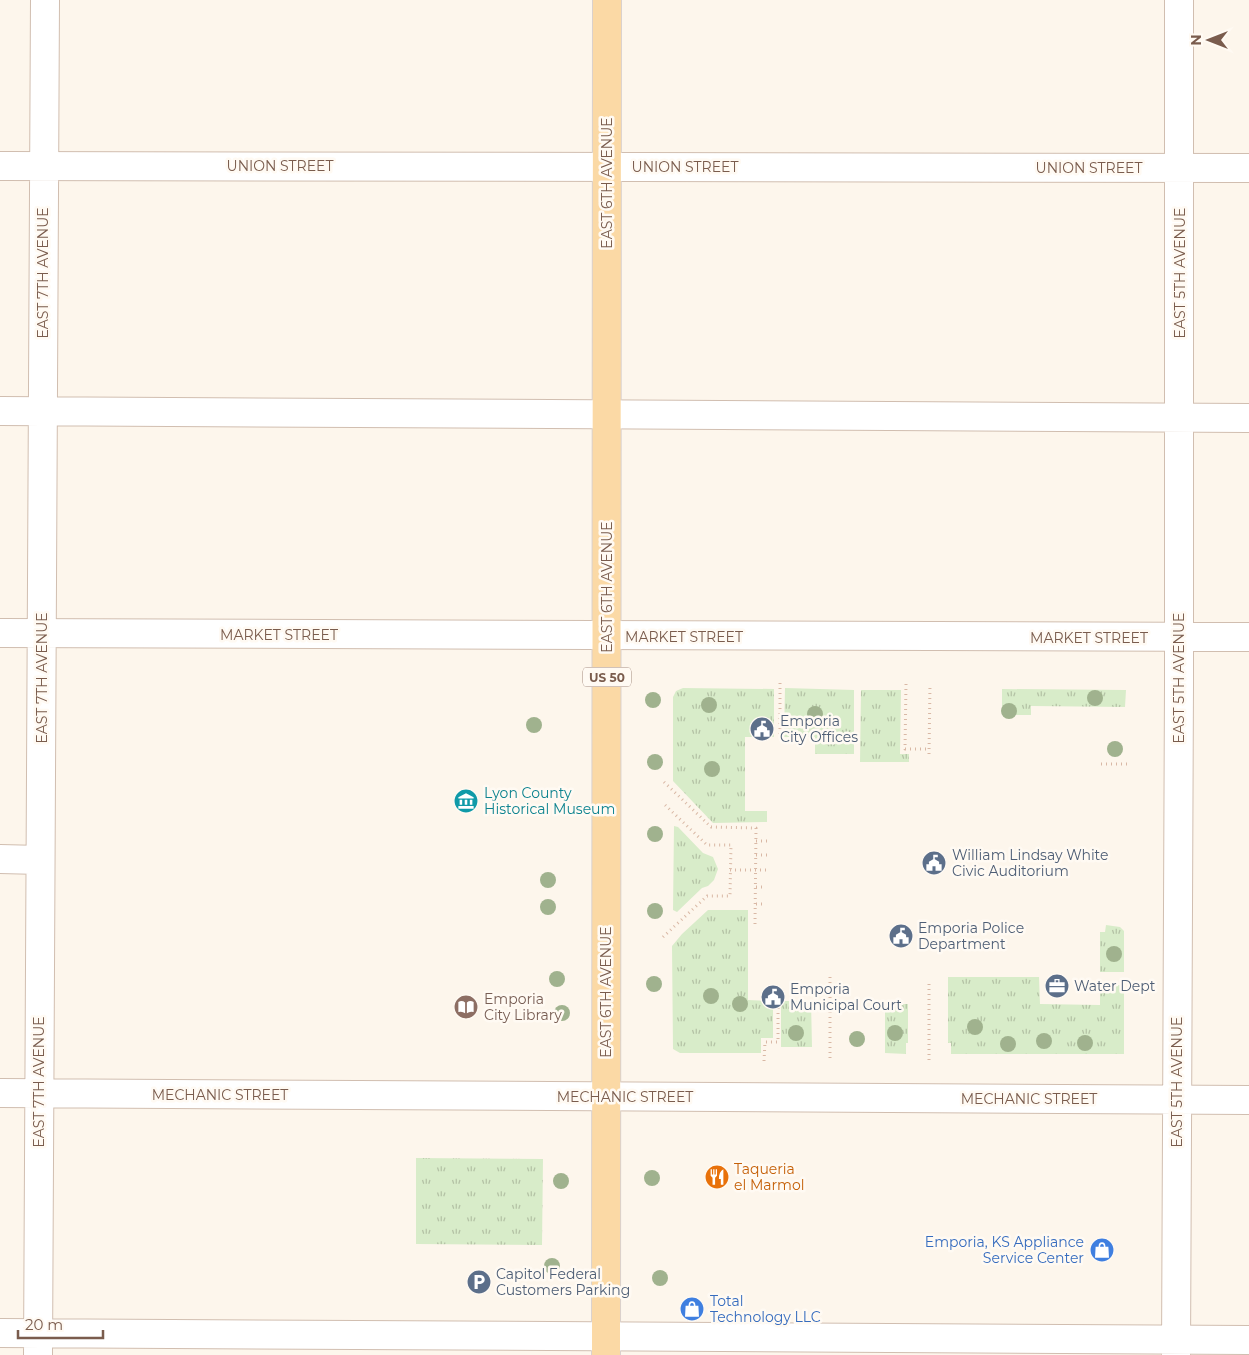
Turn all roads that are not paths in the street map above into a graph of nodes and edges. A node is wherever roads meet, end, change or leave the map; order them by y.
1 (45, 0) edge
2 (607, 0) edge
3 (1180, 0) edge
4 (0, 166) edge
5 (44, 166) junction
6 (607, 167) junction
7 (1180, 168) junction
8 (1249, 168) edge
9 (0, 411) edge
10 (43, 411) junction
11 (608, 415) junction
12 (1180, 417) junction
13 (1249, 418) edge
14 (0, 634) edge
15 (42, 634) junction
16 (607, 636) junction
17 (1249, 637) edge
18 (1180, 638) junction
19 (0, 859) edge
20 (40, 860) junction
21 (0, 1093) edge
22 (39, 1094) junction
23 (606, 1097) junction
24 (1177, 1099) junction
25 (1249, 1100) edge
26 (0, 1333) edge
27 (1249, 1340) edge
28 (38, 1344) edge
29 (606, 1346) edge
30 (1176, 1347) edge

1 - 5 street, EAST 7TH AVENUE
2 - 6 main road, EAST 6TH AVENUE / US 50
3 - 7 street, EAST 5TH AVENUE
4 - 5 street, UNION STREET
5 - 6 street, UNION STREET
5 - 10 street, EAST 7TH AVENUE
6 - 7 street, UNION STREET
6 - 11 main road, EAST 6TH AVENUE / US 50
7 - 8 street, UNION STREET
7 - 12 street, EAST 5TH AVENUE
9 - 10 street
10 - 11 street
10 - 15 street, EAST 7TH AVENUE
11 - 12 street
11 - 16 main road, EAST 6TH AVENUE / US 50
12 - 13 street
12 - 18 street, EAST 5TH AVENUE
14 - 15 street, MARKET STREET
15 - 16 street, MARKET STREET
15 - 20 street, EAST 7TH AVENUE
16 - 18 street, MARKET STREET
16 - 23 main road, EAST 6TH AVENUE / US 50
17 - 18 street, MARKET STREET
18 - 24 street, EAST 5TH AVENUE
19 - 20 street
20 - 22 street, EAST 7TH AVENUE
21 - 22 street, MECHANIC STREET
22 - 23 street, MECHANIC STREET
22 - 28 street, EAST 7TH AVENUE
23 - 24 street, MECHANIC STREET
23 - 29 main road, EAST 6TH AVENUE / US 50
24 - 25 street, MECHANIC STREET
24 - 30 street, EAST 5TH AVENUE
26 - 28 street
27 - 30 street
28 - 29 street
29 - 30 street

